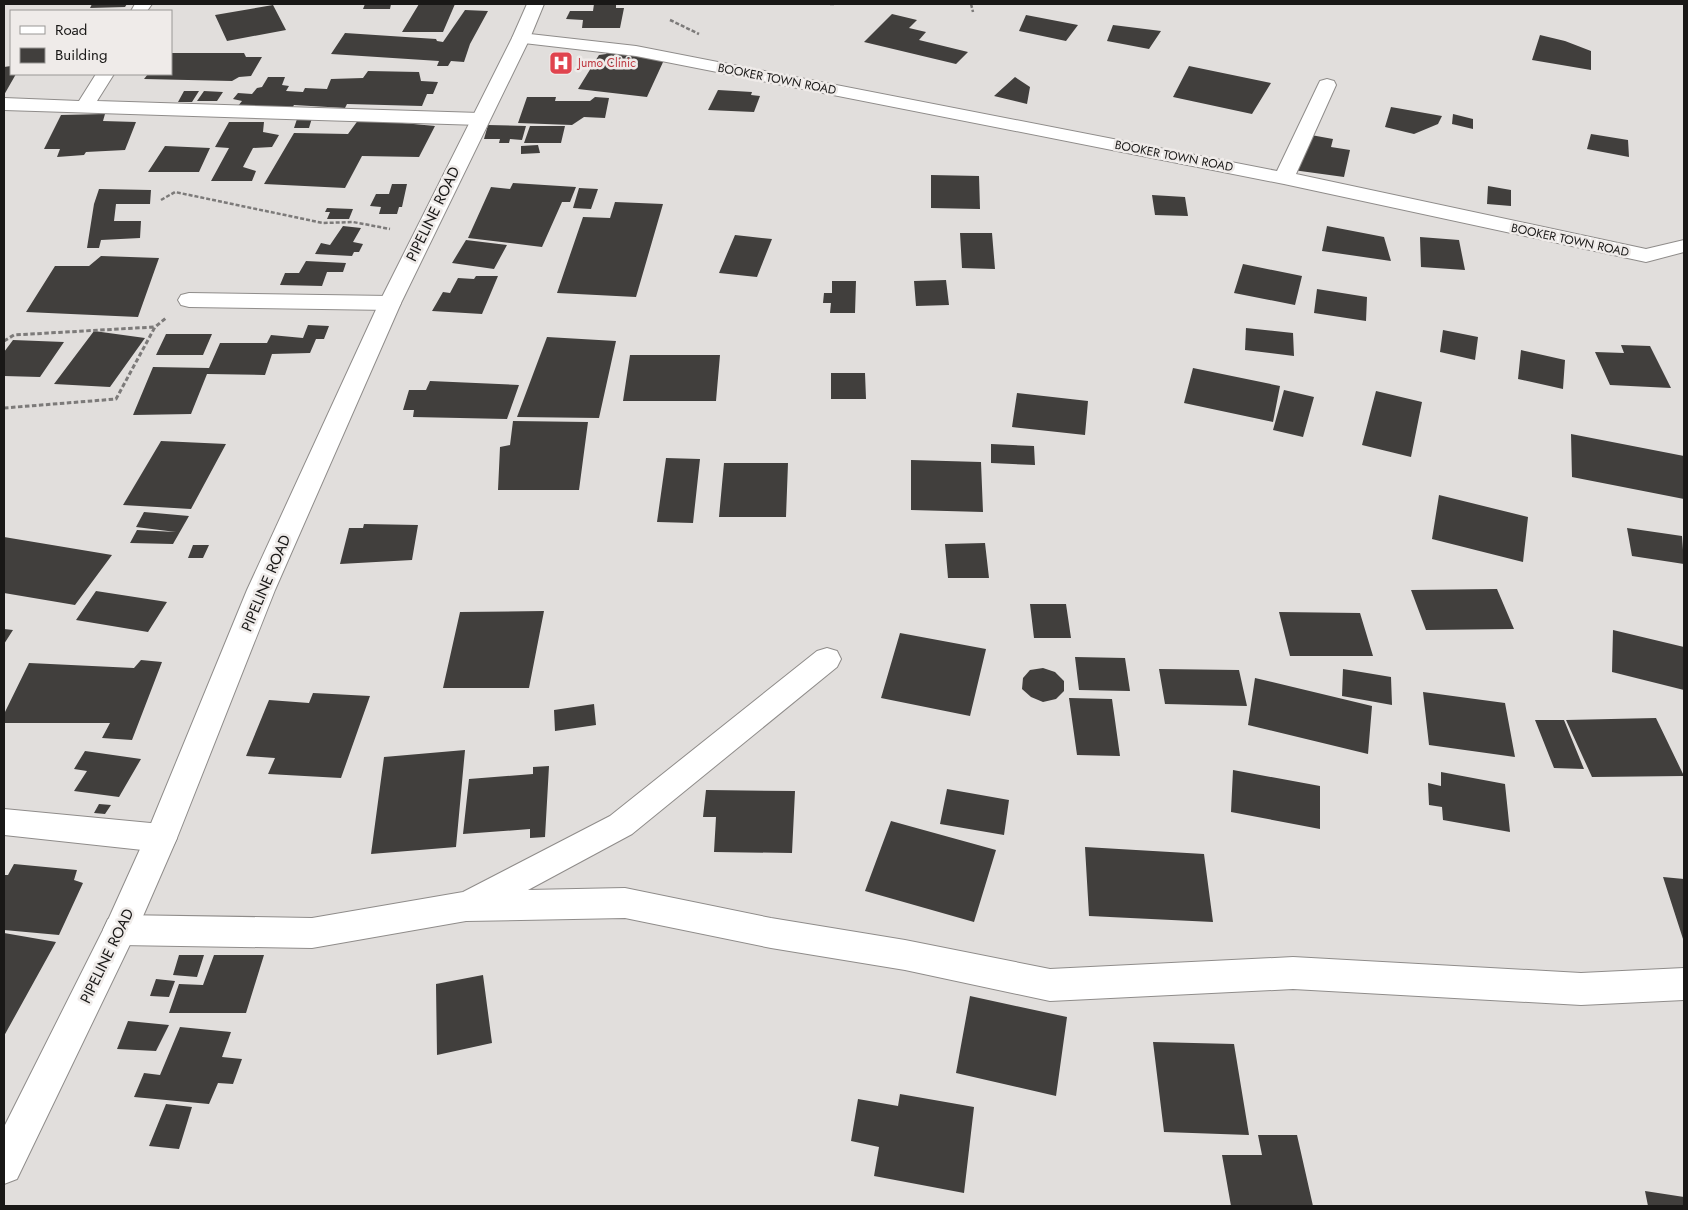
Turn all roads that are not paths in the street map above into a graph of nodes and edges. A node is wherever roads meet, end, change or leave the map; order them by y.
1 (535, 4) edge
2 (521, 38) junction
3 (104, 75) edge
4 (1327, 85) dead end
5 (4, 104) edge
6 (85, 106) junction
7 (480, 119) junction
8 (1284, 178) junction
9 (1684, 246) edge
10 (190, 300) road end
11 (390, 303) junction
12 (827, 659) dead end
13 (4, 822) edge
14 (161, 838) junction
15 (466, 906) junction
16 (120, 930) junction
17 (1684, 984) edge
18 (4, 1166) edge

1 - 2 street, PIPELINE ROAD
2 - 7 street, PIPELINE ROAD
2 - 8 street, BOOKER TOWN ROAD
3 - 6 street
4 - 8 street
5 - 6 street
6 - 7 street
7 - 11 street, PIPELINE ROAD
8 - 9 street, BOOKER TOWN ROAD
10 - 11 street
11 - 14 street, PIPELINE ROAD
12 - 15 street
13 - 14 street
14 - 16 street, PIPELINE ROAD
15 - 16 street
15 - 17 street
16 - 18 street, PIPELINE ROAD

